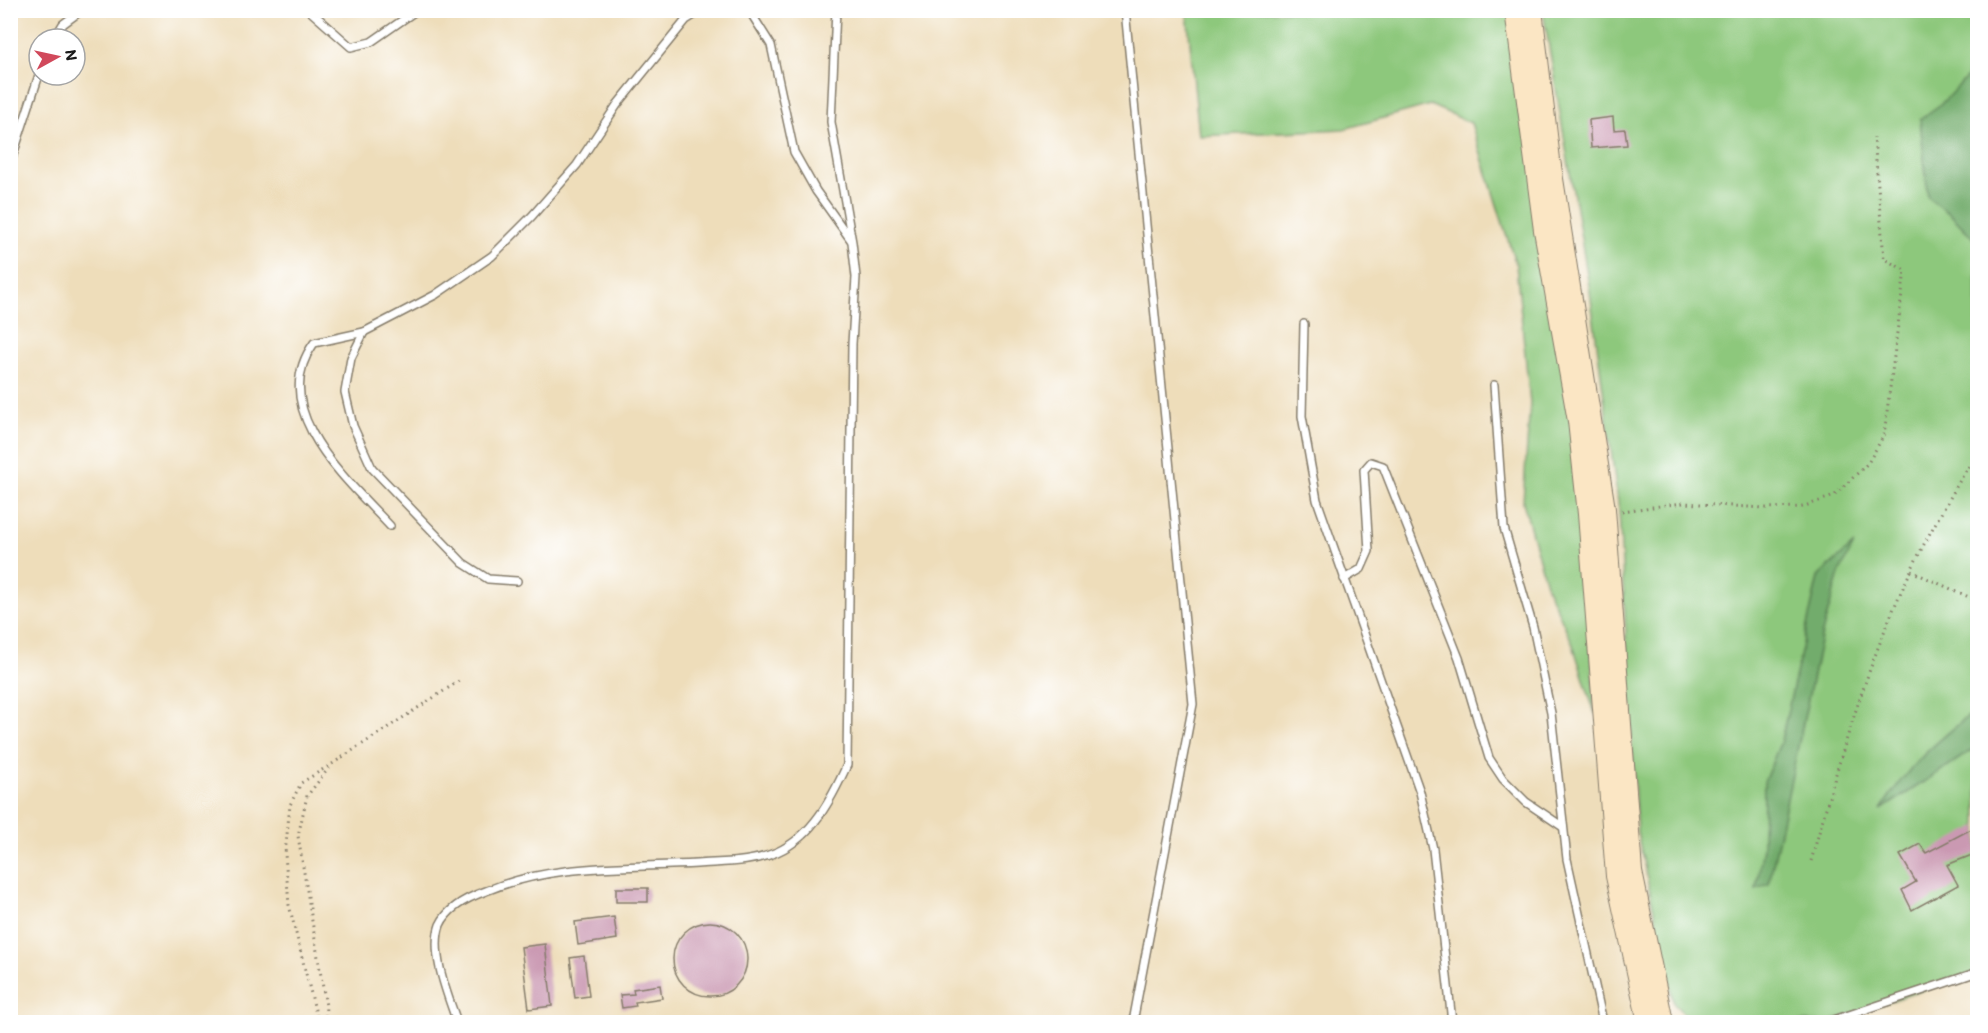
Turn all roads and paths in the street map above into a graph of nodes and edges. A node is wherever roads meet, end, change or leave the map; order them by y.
1 (82, 10) edge
2 (309, 10) edge
3 (417, 10) edge
4 (702, 10) edge
5 (749, 10) edge
6 (836, 10) edge
7 (1125, 10) edge
8 (1515, 10) edge
9 (1532, 10) edge
10 (61, 27) edge
11 (35, 87) edge
12 (1874, 137) dead end
13 (10, 164) edge
14 (852, 242) junction
15 (1304, 324) dead end
16 (364, 332) junction
17 (1494, 385) dead end
18 (1977, 454) edge
19 (1605, 513) junction
20 (390, 526) dead end
21 (1911, 571) junction
22 (1344, 579) junction
23 (517, 581) dead end
24 (1977, 602) edge
25 (462, 678) dead end
26 (332, 764) junction
27 (1563, 827) junction
28 (1811, 861) dead end
29 (1977, 972) edge
30 (318, 1023) edge
31 (326, 1023) edge
32 (457, 1023) edge
33 (1133, 1023) edge
34 (1452, 1023) edge
35 (1603, 1023) edge
36 (1648, 1023) edge
37 (1663, 1023) edge
38 (1828, 1023) edge

1 - 10 lane
2 - 3 lane
4 - 16 lane
5 - 14 lane
6 - 14 lane
7 - 33 lane
8 - 36 main road
9 - 19 main road
11 - 13 lane
12 - 19 path
14 - 32 lane
15 - 22 lane
16 - 20 lane
16 - 23 lane
17 - 27 lane
18 - 21 path
19 - 37 main road
21 - 24 path
21 - 28 path
22 - 27 lane
22 - 34 lane
25 - 26 path
26 - 30 path
26 - 31 path
27 - 35 lane
29 - 38 lane

